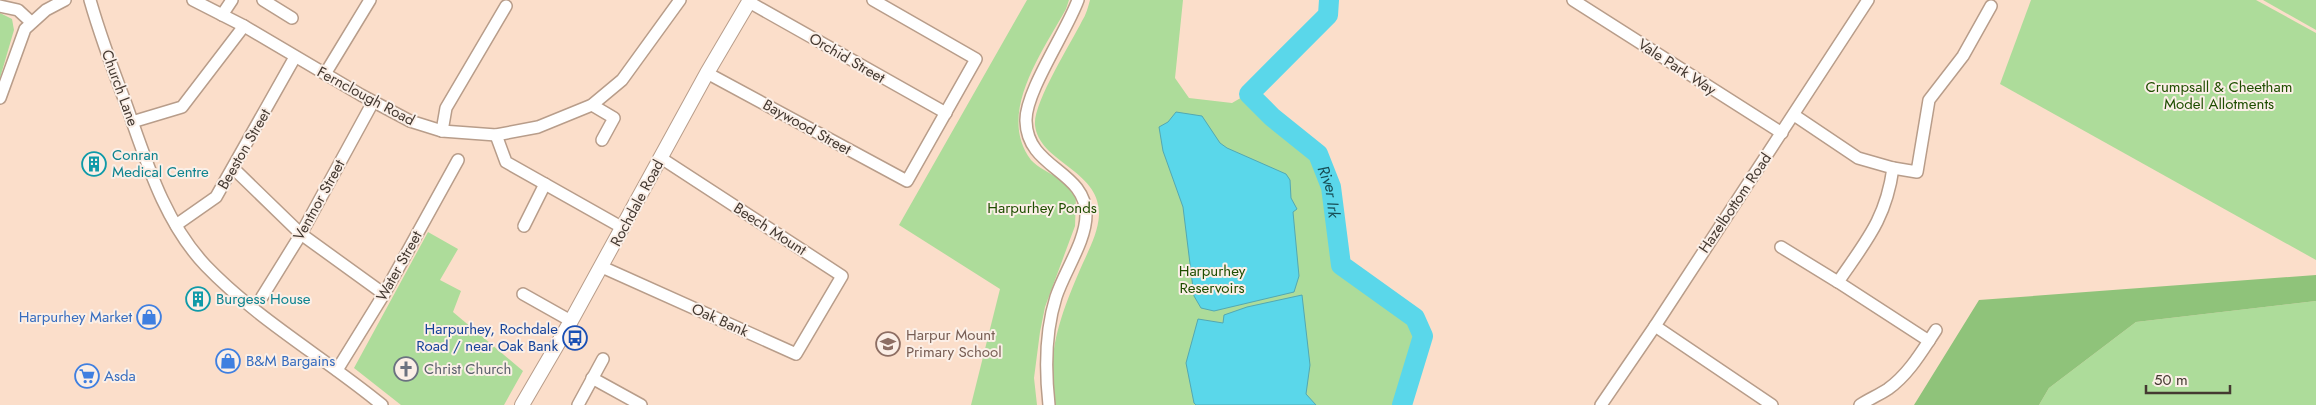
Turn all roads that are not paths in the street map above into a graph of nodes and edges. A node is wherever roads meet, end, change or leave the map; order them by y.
1 (65, 0) edge
2 (90, 0) edge
3 (193, 0) edge
4 (232, 0) edge
5 (263, 0) edge
6 (370, 0) edge
7 (680, 0) edge
8 (873, 0) edge
9 (1078, 0) edge
10 (1573, 0) edge
11 (1868, 0) edge
12 (750, 1) edge
13 (0, 6) edge
14 (506, 6) dead end
15 (1991, 6) dead end
16 (222, 15) junction
17 (292, 18) dead end
18 (31, 22) junction
19 (244, 26) junction
20 (295, 57) junction
21 (707, 73) junction
22 (325, 74) junction
23 (0, 98) edge
24 (373, 102) junction
25 (592, 105) junction
26 (946, 113) junction
27 (1794, 115) junction
28 (132, 122) junction
29 (442, 130) junction
30 (1782, 133) junction
31 (496, 135) junction
32 (602, 140) dead end
33 (661, 158) junction
34 (458, 160) dead end
35 (233, 168) junction
36 (1893, 168) junction
37 (545, 184) junction
38 (176, 226) junction
39 (524, 226) dead end
40 (623, 228) junction
41 (301, 234) junction
42 (1781, 247) dead end
43 (602, 266) junction
44 (1838, 282) junction
45 (384, 294) junction
46 (522, 294) dead end
47 (262, 297) dead end
48 (820, 315) joint
49 (571, 322) junction
50 (1655, 326) junction
51 (1936, 330) dead end
52 (1929, 341) junction
53 (603, 359) dead end
54 (338, 370) junction
55 (592, 378) junction
56 (382, 405) edge
57 (522, 405) edge
58 (578, 405) edge
59 (641, 405) edge
60 (1049, 405) edge
61 (1601, 405) edge
62 (1772, 405) edge
63 (1860, 405) edge

1 - 18 street
2 - 28 street, Church Lane
3 - 16 street, Fernclough Road
4 - 16 street
5 - 17 street
6 - 22 street
7 - 25 street, Fernclough Road
8 - 26 street
9 - 60 street
10 - 30 street, Vale Park Way
11 - 27 street, Hazelbottom Road
12 - 21 main road, Rochdale Road
12 - 26 street, Orchid Street
13 - 18 street
14 - 29 street
15 - 36 street
16 - 19 street, Fernclough Road
18 - 23 street
19 - 20 street, Fernclough Road
19 - 28 street
20 - 22 street, Fernclough Road
20 - 35 street, Beeston Street
21 - 26 street, Baywood Street
21 - 33 main road, Rochdale Road
22 - 24 street, Fernclough Road
24 - 29 street, Fernclough Road
24 - 41 street, Ventnor Street
25 - 31 street, Fernclough Road
25 - 32 street
27 - 30 street, Hazelbottom Road
27 - 36 street
28 - 38 street, Church Lane
29 - 31 street, Fernclough Road
30 - 50 street, Hazelbottom Road
31 - 37 street
33 - 40 main road, Rochdale Road
33 - 48 street, Beech Mount
34 - 45 street, Water Street
35 - 38 street, Beeston Street
35 - 41 street
36 - 44 street
37 - 39 street
37 - 40 street
38 - 54 street, Church Lane
40 - 43 main road, Rochdale Road
41 - 45 street
41 - 47 street, Ventnor Street
42 - 44 street
43 - 48 street, Oak Bank
43 - 49 main road, Rochdale Road
44 - 52 street
45 - 54 street, Water Street
46 - 49 street
49 - 57 main road, Rochdale Road
50 - 61 street, Hazelbottom Road
50 - 62 street
51 - 52 street
52 - 63 street
53 - 55 street
54 - 56 street, Church Lane
55 - 58 street
55 - 59 street

